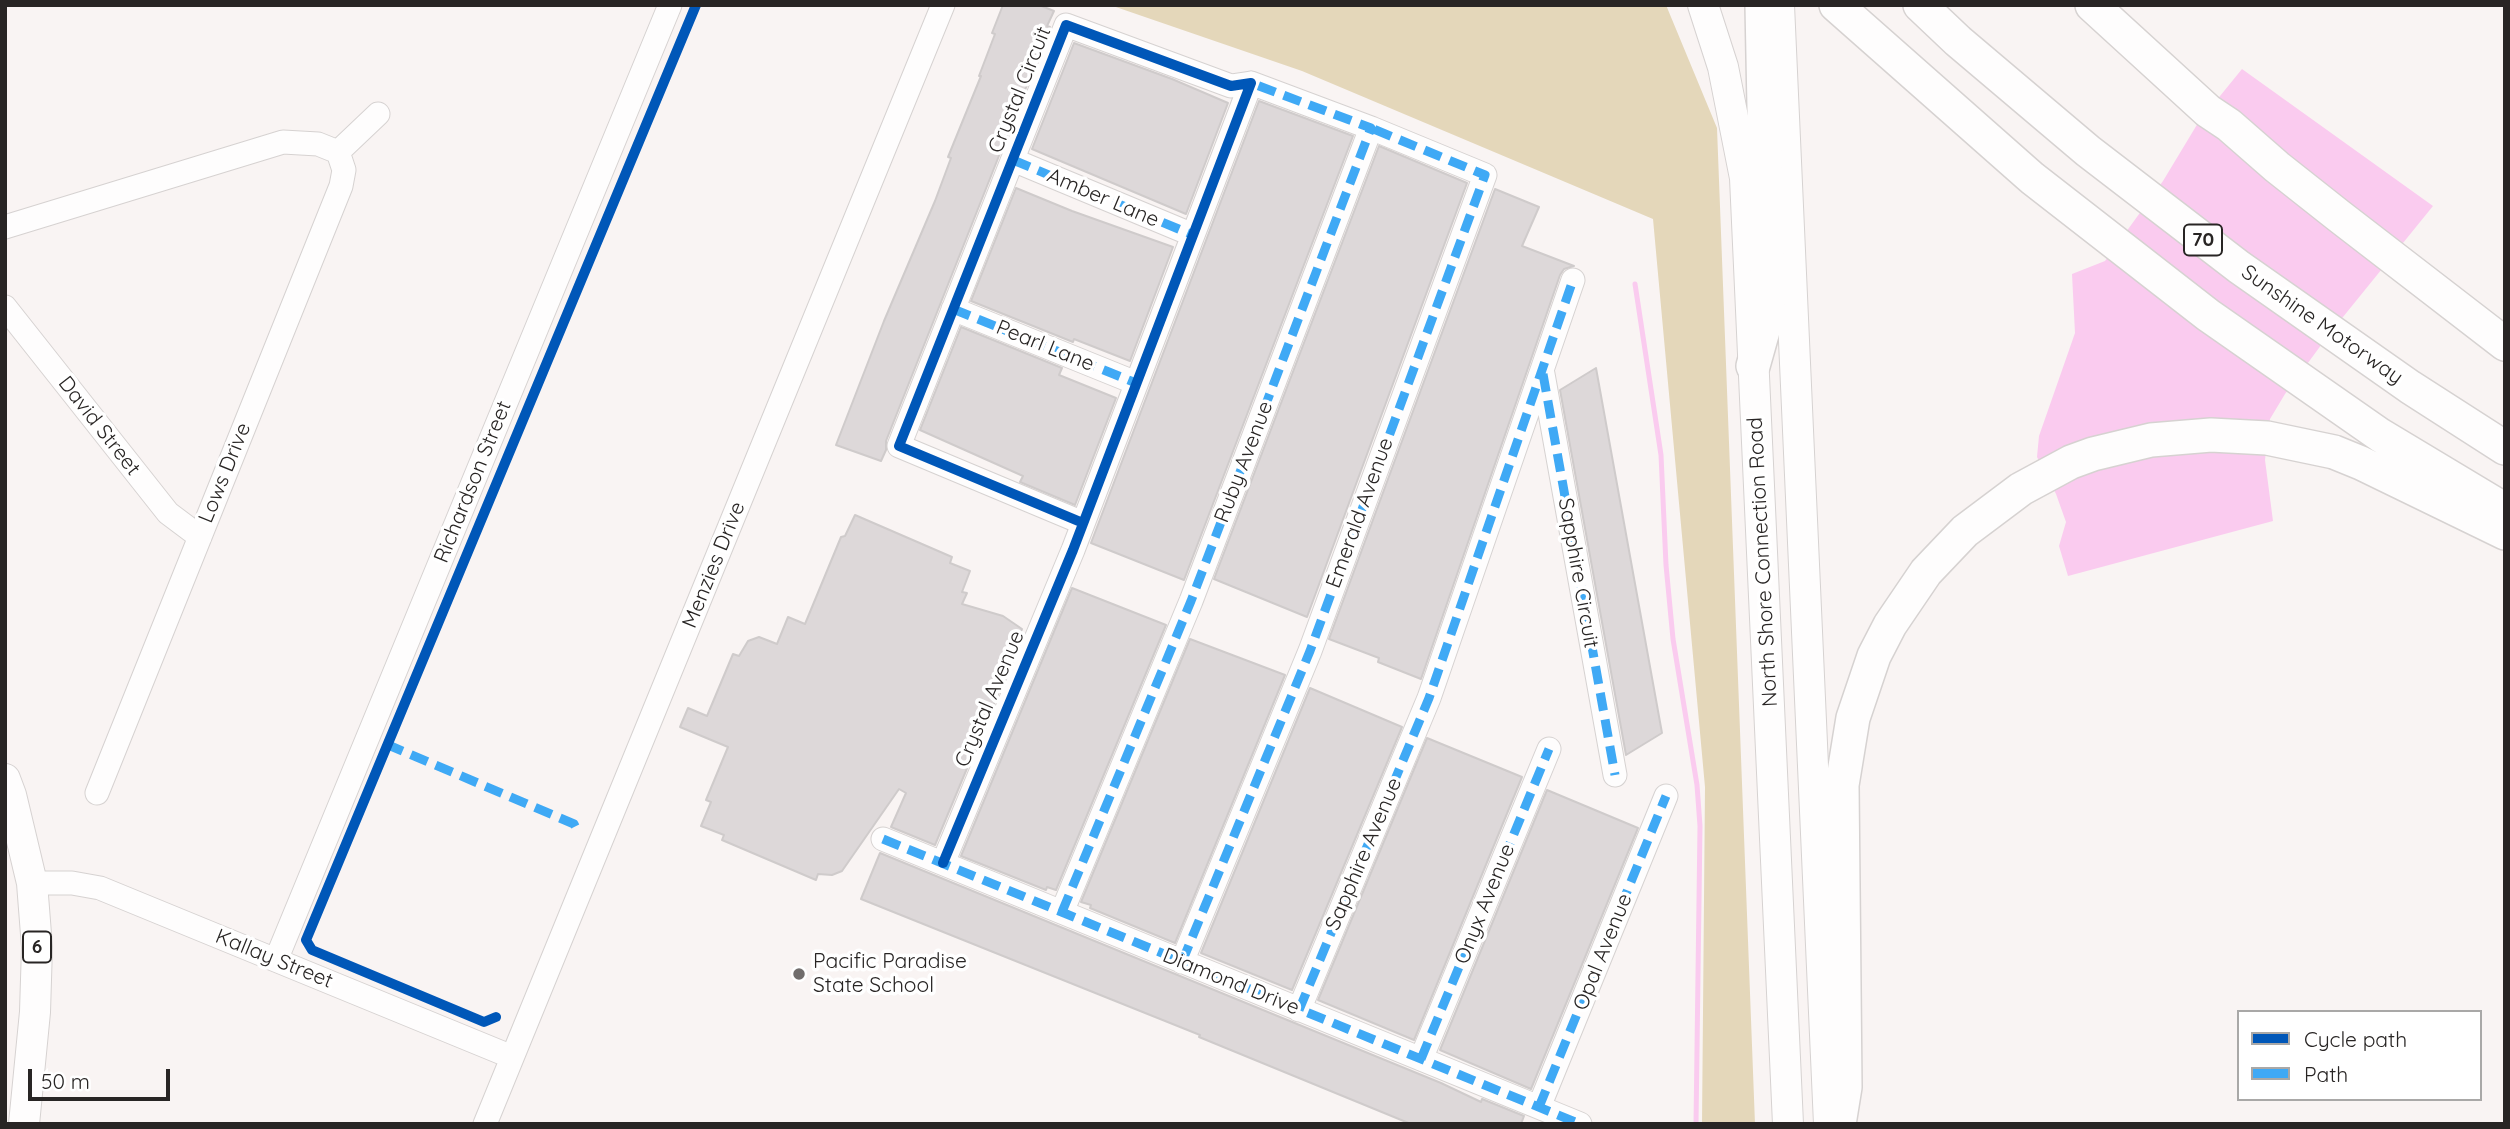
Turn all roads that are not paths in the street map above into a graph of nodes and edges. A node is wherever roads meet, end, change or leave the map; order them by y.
1 (670, 5) edge
2 (943, 5) edge
3 (1703, 5) edge
4 (1836, 5) edge
5 (1920, 5) edge
6 (2092, 5) edge
7 (2112, 5) edge
8 (1771, 14) edge
9 (1251, 83) junction
10 (378, 114) dead end
11 (2229, 125) junction
12 (1371, 128) junction
13 (338, 152) junction
14 (1013, 160) junction
15 (5, 227) edge
16 (1193, 235) junction
17 (1573, 280) dead end
18 (5, 307) edge
19 (953, 309) junction
20 (2505, 344) edge
21 (1754, 366) junction
22 (1542, 370) junction
23 (1136, 383) junction
24 (2505, 448) edge
25 (2505, 510) edge
26 (1083, 523) junction
27 (2505, 533) edge
28 (200, 537) junction
29 (1429, 698) joint
30 (1549, 749) dead end
31 (1615, 775) dead end
32 (5, 779) edge
33 (97, 793) dead end
34 (1666, 796) dead end
35 (883, 839) dead end
36 (943, 863) junction
37 (32, 883) junction
38 (1062, 912) junction
39 (276, 960) junction
40 (1182, 962) junction
41 (1299, 1010) junction
42 (512, 1057) junction
43 (1421, 1059) junction
44 (1539, 1107) junction
45 (23, 1120) edge
46 (485, 1124) edge
47 (1580, 1124) edge
48 (1788, 1124) edge
49 (1829, 1124) edge
50 (1839, 1124) edge

1 - 39 street, Richardson Street
2 - 42 street, Menzies Drive
3 - 21 main road, North Shore Connection Road
4 - 25 highway
5 - 24 highway, Sunshine Motorway / 70
6 - 11 highway
7 - 11 highway
8 - 21 highway
8 - 49 main road, North Shore Connection Road
9 - 12 street
9 - 14 street, Crystal Circuit
9 - 16 street
10 - 13 street
11 - 20 highway
12 - 38 street, Ruby Avenue
12 - 40 street, Emerald Avenue
13 - 15 street
13 - 28 street, Lows Drive
14 - 16 street, Amber Lane
14 - 19 street, Crystal Circuit
16 - 23 street
17 - 22 street, Sapphire Circuit
18 - 28 street, David Street
19 - 23 street, Pearl Lane
19 - 26 street, Crystal Circuit
21 - 48 main road, North Shore Connection Road
22 - 29 street, Sapphire Circuit
22 - 31 street, Sapphire Circuit
23 - 26 street
26 - 36 street, Crystal Avenue
27 - 50 highway
28 - 33 street, Lows Drive
29 - 41 street, Sapphire Avenue
30 - 43 street, Onyx Avenue
32 - 37 main road, 6
34 - 44 street, Opal Avenue
35 - 36 street, Diamond Drive
36 - 38 street, Diamond Drive
37 - 39 street, Kallay Street
37 - 45 main road, 6
38 - 40 street, Diamond Drive
39 - 42 street, Kallay Street
40 - 41 street, Diamond Drive
41 - 43 street, Diamond Drive
42 - 46 street, Menzies Drive
43 - 44 street, Diamond Drive
44 - 47 street, Diamond Drive

